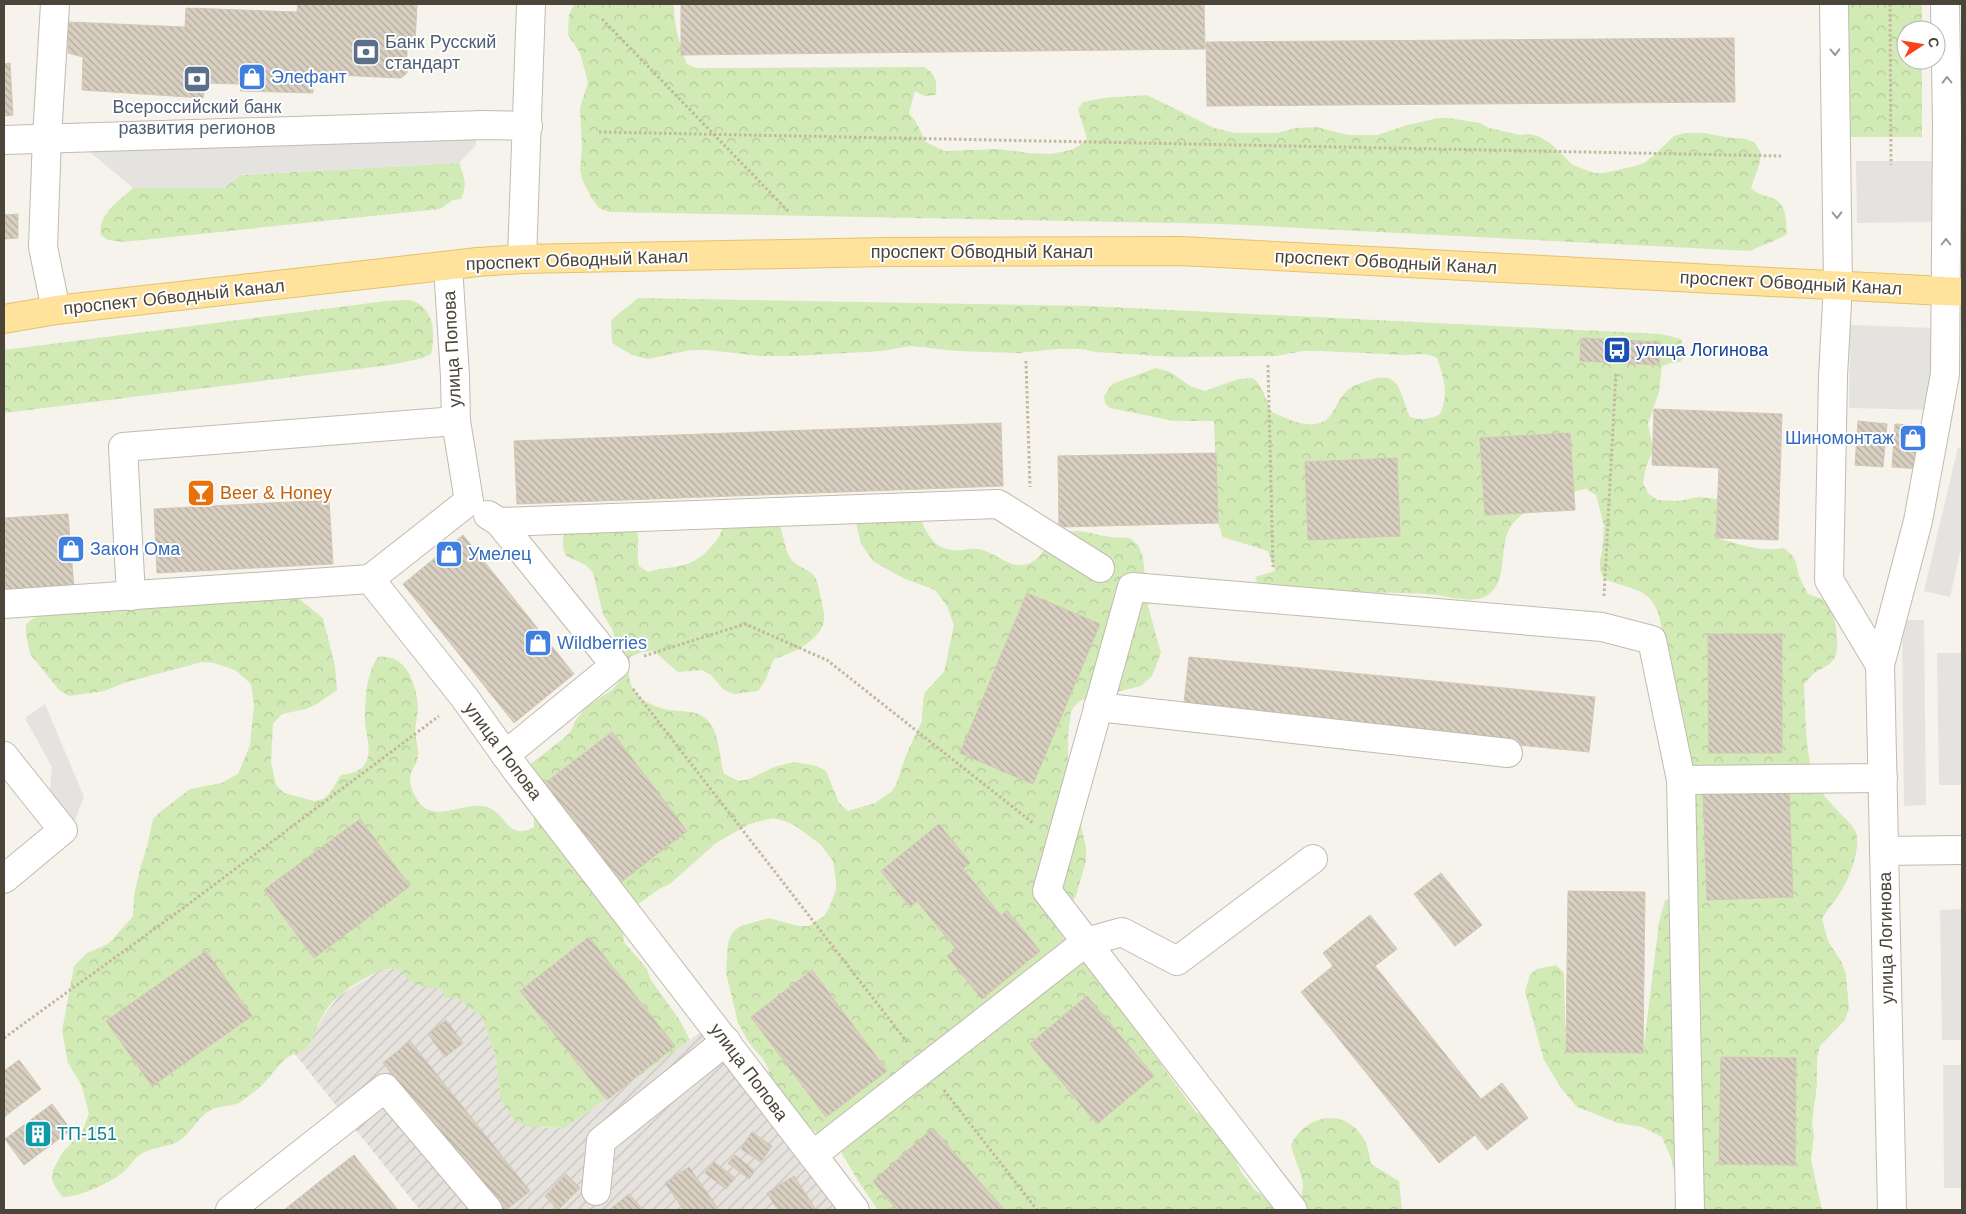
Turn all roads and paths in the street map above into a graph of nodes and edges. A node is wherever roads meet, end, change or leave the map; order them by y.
1 (55, 4) edge
2 (531, 4) edge
3 (1834, 4) edge
4 (1890, 4) edge
5 (1945, 4) edge
6 (602, 20) dead end
7 (1955, 125) edge
8 (528, 126) junction
9 (600, 132) dead end
10 (716, 134) junction
11 (47, 138) junction
12 (4, 140) edge
13 (1781, 156) dead end
14 (1891, 165) dead end
15 (789, 212) dead end
16 (522, 259) junction
17 (448, 266) junction
18 (1838, 285) junction
19 (1954, 292) edge
20 (56, 310) junction
21 (4, 319) edge
22 (1026, 361) dead end
23 (1268, 365) dead end
24 (1616, 372) dead end
25 (456, 421) junction
26 (469, 501) junction
27 (499, 522) junction
28 (1031, 525) junction
29 (1100, 568) dead end
30 (370, 579) junction
31 (131, 596) junction
32 (1274, 599) junction
33 (4, 604) edge
34 (1602, 627) junction
35 (614, 665) junction
36 (1880, 665) junction
37 (464, 697) junction
38 (1098, 707) junction
39 (1508, 753) dead end
40 (505, 755) junction
41 (4, 756) edge
42 (1883, 778) junction
43 (1681, 780) junction
44 (1060, 844) junction
45 (1962, 850) edge
46 (1884, 851) junction
47 (1313, 859) dead end
48 (4, 879) edge
49 (1086, 942) junction
50 (4, 1038) edge
51 (726, 1041) junction
52 (926, 1067) junction
53 (813, 1155) junction
54 (596, 1192) dead end
55 (230, 1210) edge
56 (488, 1210) edge
57 (855, 1210) edge
58 (1037, 1210) edge
59 (1293, 1210) edge
60 (1690, 1210) edge
61 (1892, 1210) edge

1 - 11 street
2 - 8 street
3 -> 18 street, улица Логинова
4 - 14 path
7 -> 5 street, улица Логинова
6 - 10 path
19 -> 7 street, улица Логинова
8 - 11 street
8 - 16 street
9 - 10 path
10 - 13 path
10 - 15 path
11 - 12 street
11 - 20 street
16 - 17 main road, проспект Обводный Канал
16 - 18 main road, проспект Обводный Канал
17 - 20 main road, проспект Обводный Канал
17 - 25 street, улица Попова
18 - 19 main road, проспект Обводный Канал
18 - 36 street, улица Логинова
19 - 36 street, улица Логинова
20 - 21 main road, проспект Обводный Канал
22 - 28 path
23 - 32 path
24 - 34 path
25 - 26 street, улица Попова
25 - 31 street
26 - 27 street
26 - 30 street
27 - 28 street
27 - 35 street
28 - 29 street
30 - 31 street
30 - 37 street, улица Попова
31 - 33 street
32 - 34 street
32 - 38 street
34 - 43 street
35 - 40 street
35 - 44 path
35 - 52 path
36 - 42 street, улица Логинова
37 - 40 street, улица Попова
37 - 50 path
38 - 39 street
38 - 44 street
40 - 51 street, улица Попова
41 - 48 street
42 - 43 street
42 - 46 street, улица Логинова
43 - 60 street
44 - 49 street
45 - 46 street
46 - 61 street, улица Логинова
47 - 49 street
49 - 52 street
49 - 59 street
51 - 53 street, улица Попова
51 - 54 street
52 - 53 street
52 - 58 path
53 - 57 street, улица Попова
55 - 56 street

